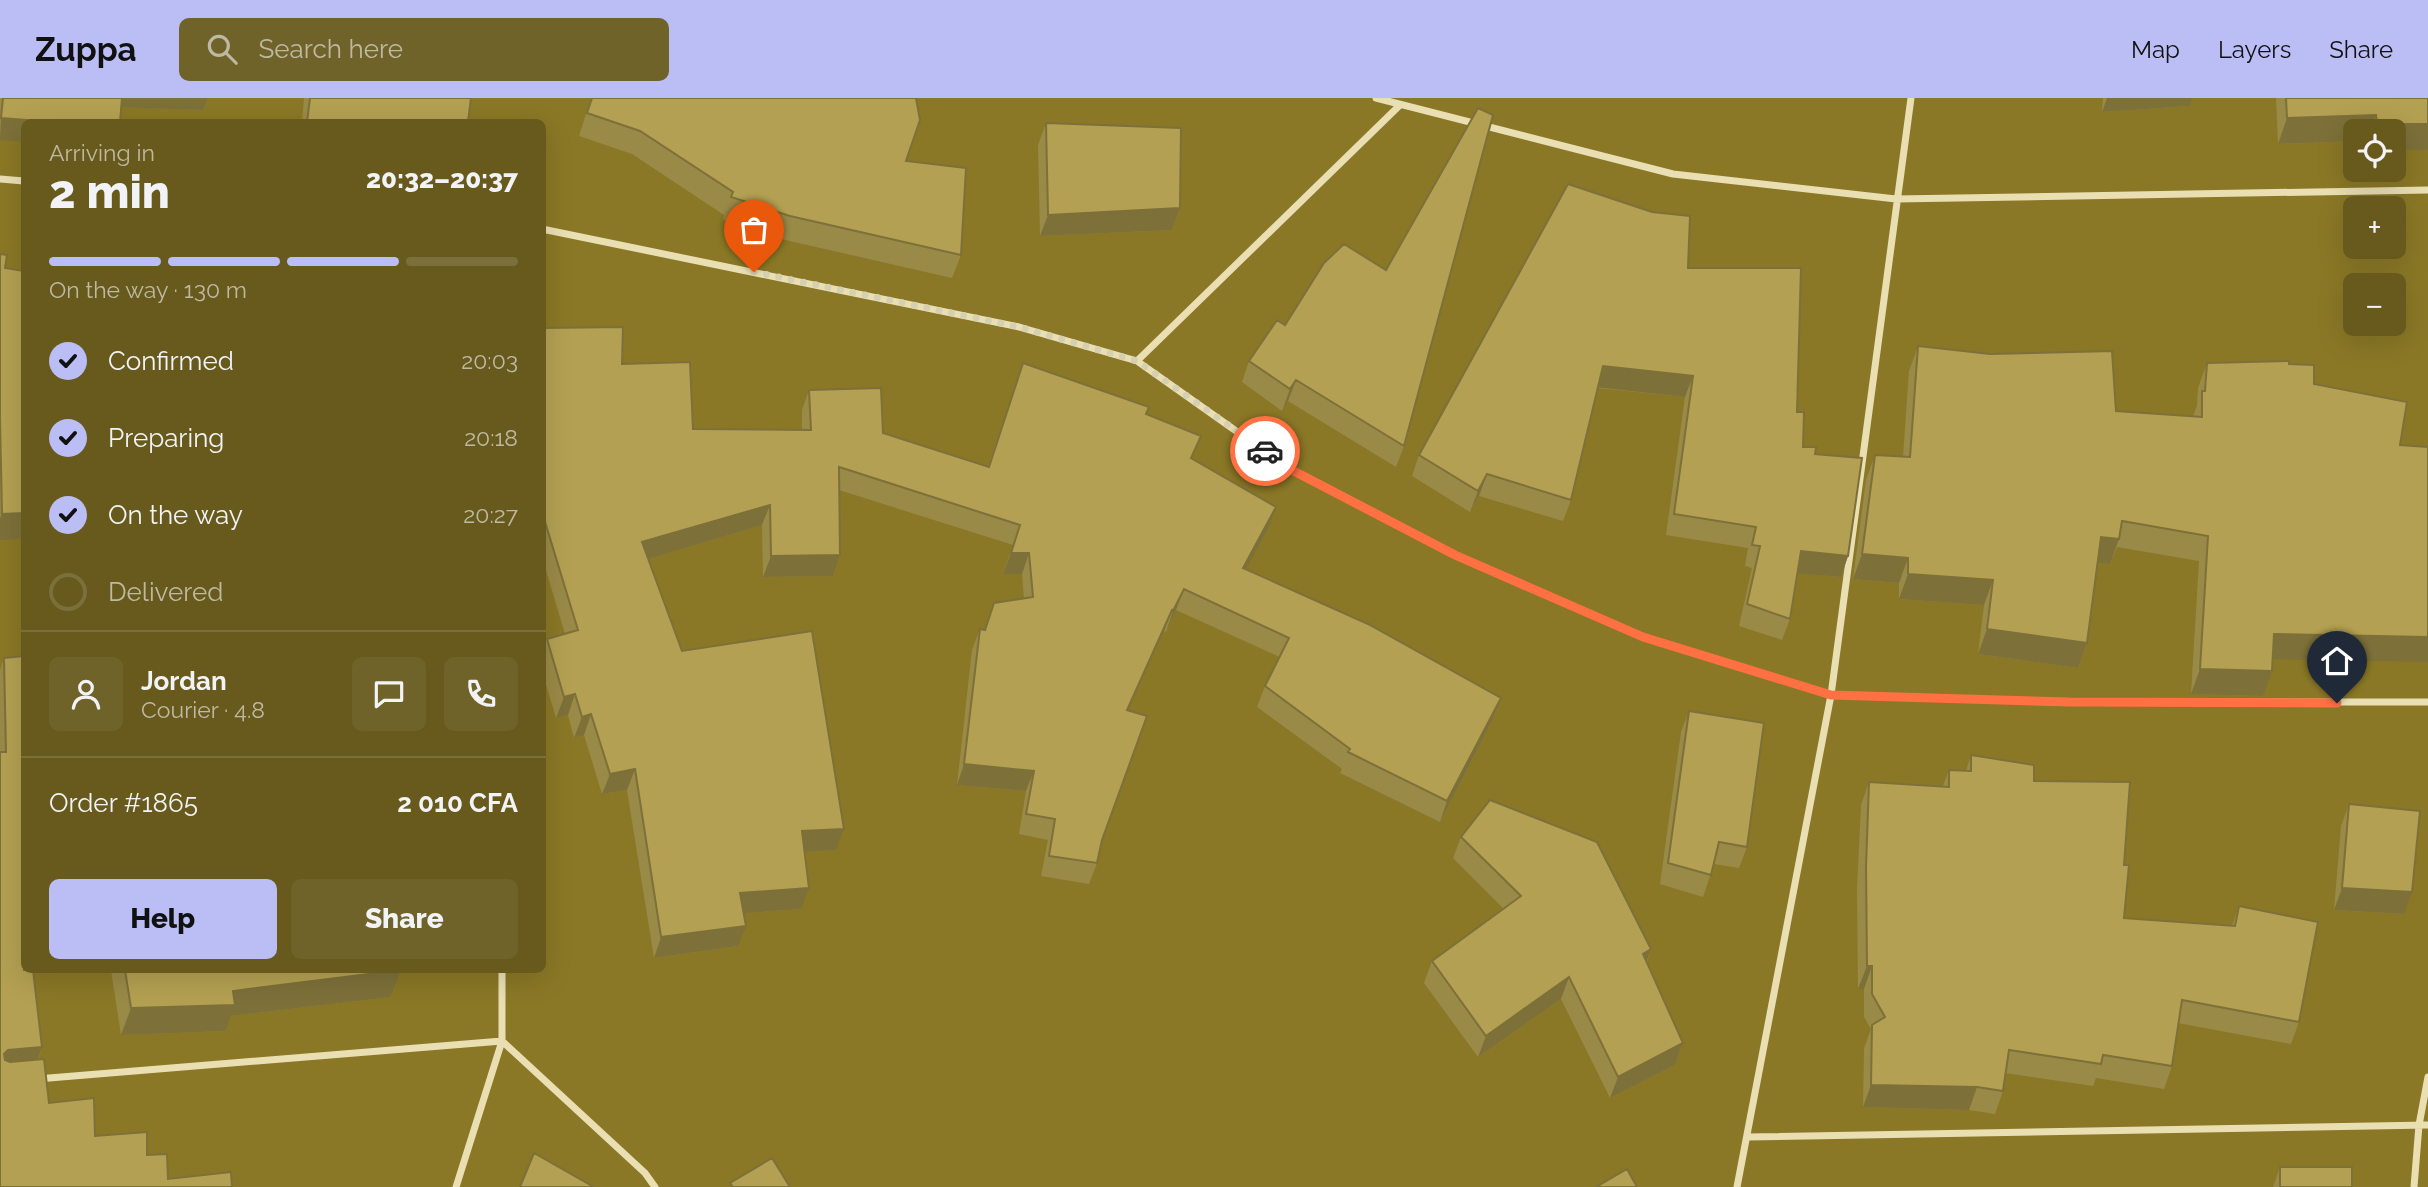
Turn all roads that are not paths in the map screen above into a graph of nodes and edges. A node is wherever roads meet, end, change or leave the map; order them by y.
1 (1376, 98) edge
2 (1911, 98) edge
3 (1400, 105) junction
4 (0, 179) edge
5 (21, 181) edge
6 (2428, 190) edge
7 (1896, 199) junction
8 (546, 230) edge
9 (1137, 361) junction
10 (1831, 695) junction
11 (2428, 702) edge
12 (502, 973) edge
13 (502, 1041) junction
14 (2428, 1077) edge
15 (28, 1080) edge
16 (2419, 1125) junction
17 (2428, 1125) edge
18 (1747, 1136) junction
19 (456, 1187) edge
20 (655, 1187) edge
21 (1737, 1187) edge
22 (2414, 1187) edge

1 - 3 street
2 - 7 street
3 - 7 street
3 - 9 street
4 - 5 street
6 - 7 street
7 - 10 street
8 - 9 street
9 - 10 street
10 - 11 street
10 - 18 street
12 - 13 street
13 - 15 street
13 - 19 street
13 - 20 street
14 - 16 street
16 - 17 street
16 - 18 street
16 - 22 street
18 - 21 street

